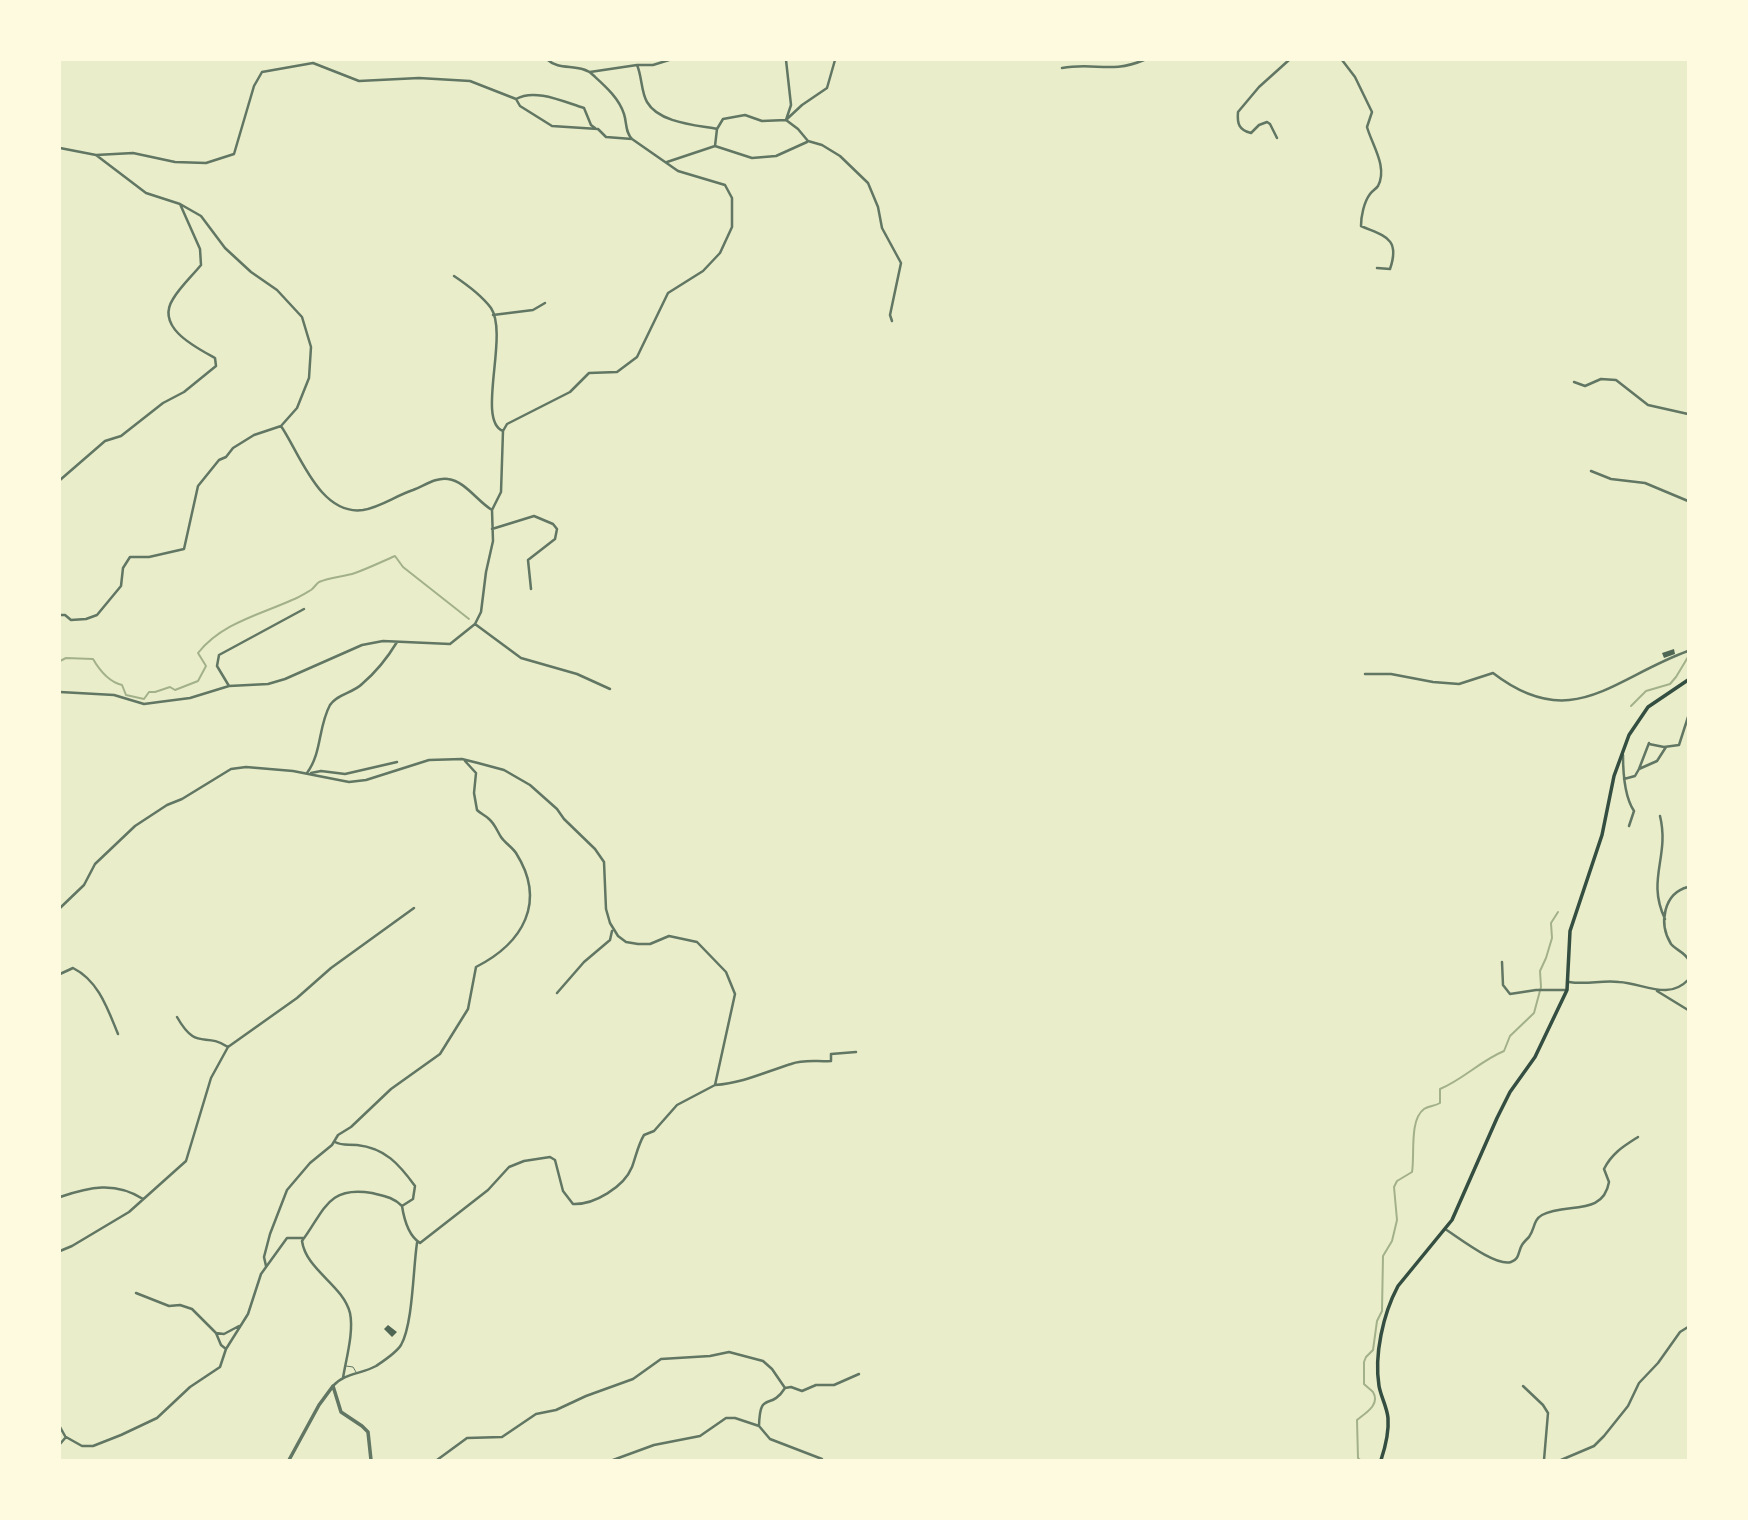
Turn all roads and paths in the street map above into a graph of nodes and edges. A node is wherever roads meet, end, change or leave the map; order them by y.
1 (548, 60) edge
2 (669, 60) edge
3 (786, 60) edge
4 (835, 60) edge
5 (1144, 60) edge
6 (1342, 60) edge
7 (1289, 61) edge
8 (637, 65) junction
9 (1062, 68) dead end
10 (590, 72) junction
11 (516, 100) junction
12 (786, 120) junction
13 (717, 129) junction
14 (598, 130) junction
15 (1277, 138) dead end
16 (632, 139) junction
17 (808, 141) junction
18 (715, 146) junction
19 (60, 148) edge
20 (96, 155) junction
21 (667, 162) junction
22 (180, 204) junction
23 (1377, 268) dead end
24 (454, 276) dead end
25 (545, 303) dead end
26 (493, 315) junction
27 (892, 321) dead end
28 (1574, 383) dead end
29 (1689, 414) edge
30 (281, 426) junction
31 (503, 431) junction
32 (1591, 471) dead end
33 (60, 480) edge
34 (1689, 501) edge
35 (492, 510) junction
36 (492, 529) junction
37 (531, 589) dead end
38 (304, 609) dead end
39 (60, 615) edge
40 (475, 624) junction
41 (397, 642) junction
42 (1689, 651) edge
43 (1365, 674) dead end
44 (1689, 680) edge
45 (229, 687) junction
46 (610, 689) dead end
47 (60, 692) edge
48 (1689, 717) edge
49 (1667, 746) junction
50 (1623, 751) junction
51 (462, 759) junction
52 (397, 762) dead end
53 (1639, 769) junction
54 (309, 773) junction
55 (1624, 779) junction
56 (1660, 816) dead end
57 (1629, 826) dead end
58 (1689, 887) edge
59 (60, 908) edge
60 (414, 908) dead end
61 (1665, 919) junction
62 (612, 927) junction
63 (1689, 958) edge
64 (1502, 962) dead end
65 (60, 974) edge
66 (1689, 980) edge
67 (1569, 982) junction
68 (1567, 990) junction
69 (1657, 991) junction
70 (557, 993) dead end
71 (1689, 1010) edge
72 (177, 1017) dead end
73 (118, 1034) dead end
74 (228, 1047) junction
75 (856, 1052) dead end
76 (715, 1085) junction
77 (1638, 1137) dead end
78 (335, 1142) junction
79 (60, 1197) edge
80 (144, 1199) junction
81 (401, 1206) junction
82 (1445, 1229) junction
83 (304, 1238) junction
84 (417, 1243) junction
85 (60, 1251) edge
86 (266, 1266) junction
87 (136, 1293) dead end
88 (239, 1326) junction
89 (1689, 1327) edge
90 (216, 1333) junction
91 (226, 1349) junction
92 (345, 1366) junction
93 (356, 1374) junction
94 (859, 1374) dead end
95 (343, 1378) junction
96 (333, 1386) junction
97 (1523, 1386) dead end
98 (785, 1388) junction
99 (759, 1426) junction
100 (60, 1427) edge
101 (66, 1437) junction
102 (60, 1444) edge
103 (822, 1459) edge
104 (289, 1461) edge
105 (371, 1461) edge
106 (437, 1461) edge
107 (613, 1461) edge
108 (1381, 1461) edge
109 (1544, 1461) edge
110 (1561, 1461) edge

1 - 10 street
2 - 8 street
3 - 12 street
4 - 12 street
5 - 9 street
6 - 23 street
7 - 15 street
8 - 10 street
8 - 13 street
10 - 16 street
11 - 14 street
11 - 14 street
11 - 20 street
12 - 13 street
12 - 17 street
13 - 18 street
14 - 16 street
16 - 21 street
17 - 18 street
17 - 27 street
18 - 21 street
19 - 20 street
20 - 22 street
21 - 31 street
22 - 30 street
22 - 33 street
24 - 26 street
25 - 26 street
26 - 31 street
28 - 29 street
30 - 35 street
30 - 39 street
31 - 35 street
32 - 34 street
35 - 36 street
36 - 37 street
36 - 40 street
38 - 45 street
40 - 41 street
40 - 46 street
41 - 45 street
41 - 54 street
42 - 43 street
44 - 50 main road
45 - 47 street
48 - 49 street
49 - 53 street
49 - 53 street
50 - 55 street
50 - 67 main road
51 - 54 street
51 - 62 street
51 - 78 street
52 - 54 street
53 - 55 street
54 - 59 street
55 - 57 street
56 - 61 street
58 - 61 street
60 - 74 street
61 - 63 street
62 - 70 street
62 - 76 street
64 - 68 street
65 - 73 street
66 - 69 street
67 - 68 main road
67 - 69 street
68 - 82 main road
69 - 71 street
72 - 74 street
74 - 80 street
75 - 76 street
76 - 84 street
77 - 82 street
78 - 81 street
78 - 86 street
79 - 80 street
80 - 85 street
81 - 83 street
81 - 84 street
82 - 108 main road
83 - 86 street
83 - 92 street
84 - 93 street
86 - 88 street
87 - 90 street
88 - 90 street
88 - 91 street
89 - 110 street
90 - 91 street
91 - 101 street
92 - 93 lane
92 - 95 street
93 - 95 street
94 - 98 street
95 - 96 street
96 - 104 street
96 - 105 street
97 - 109 street
98 - 99 street
98 - 106 street
99 - 103 street
99 - 107 street
100 - 101 street
101 - 102 street

